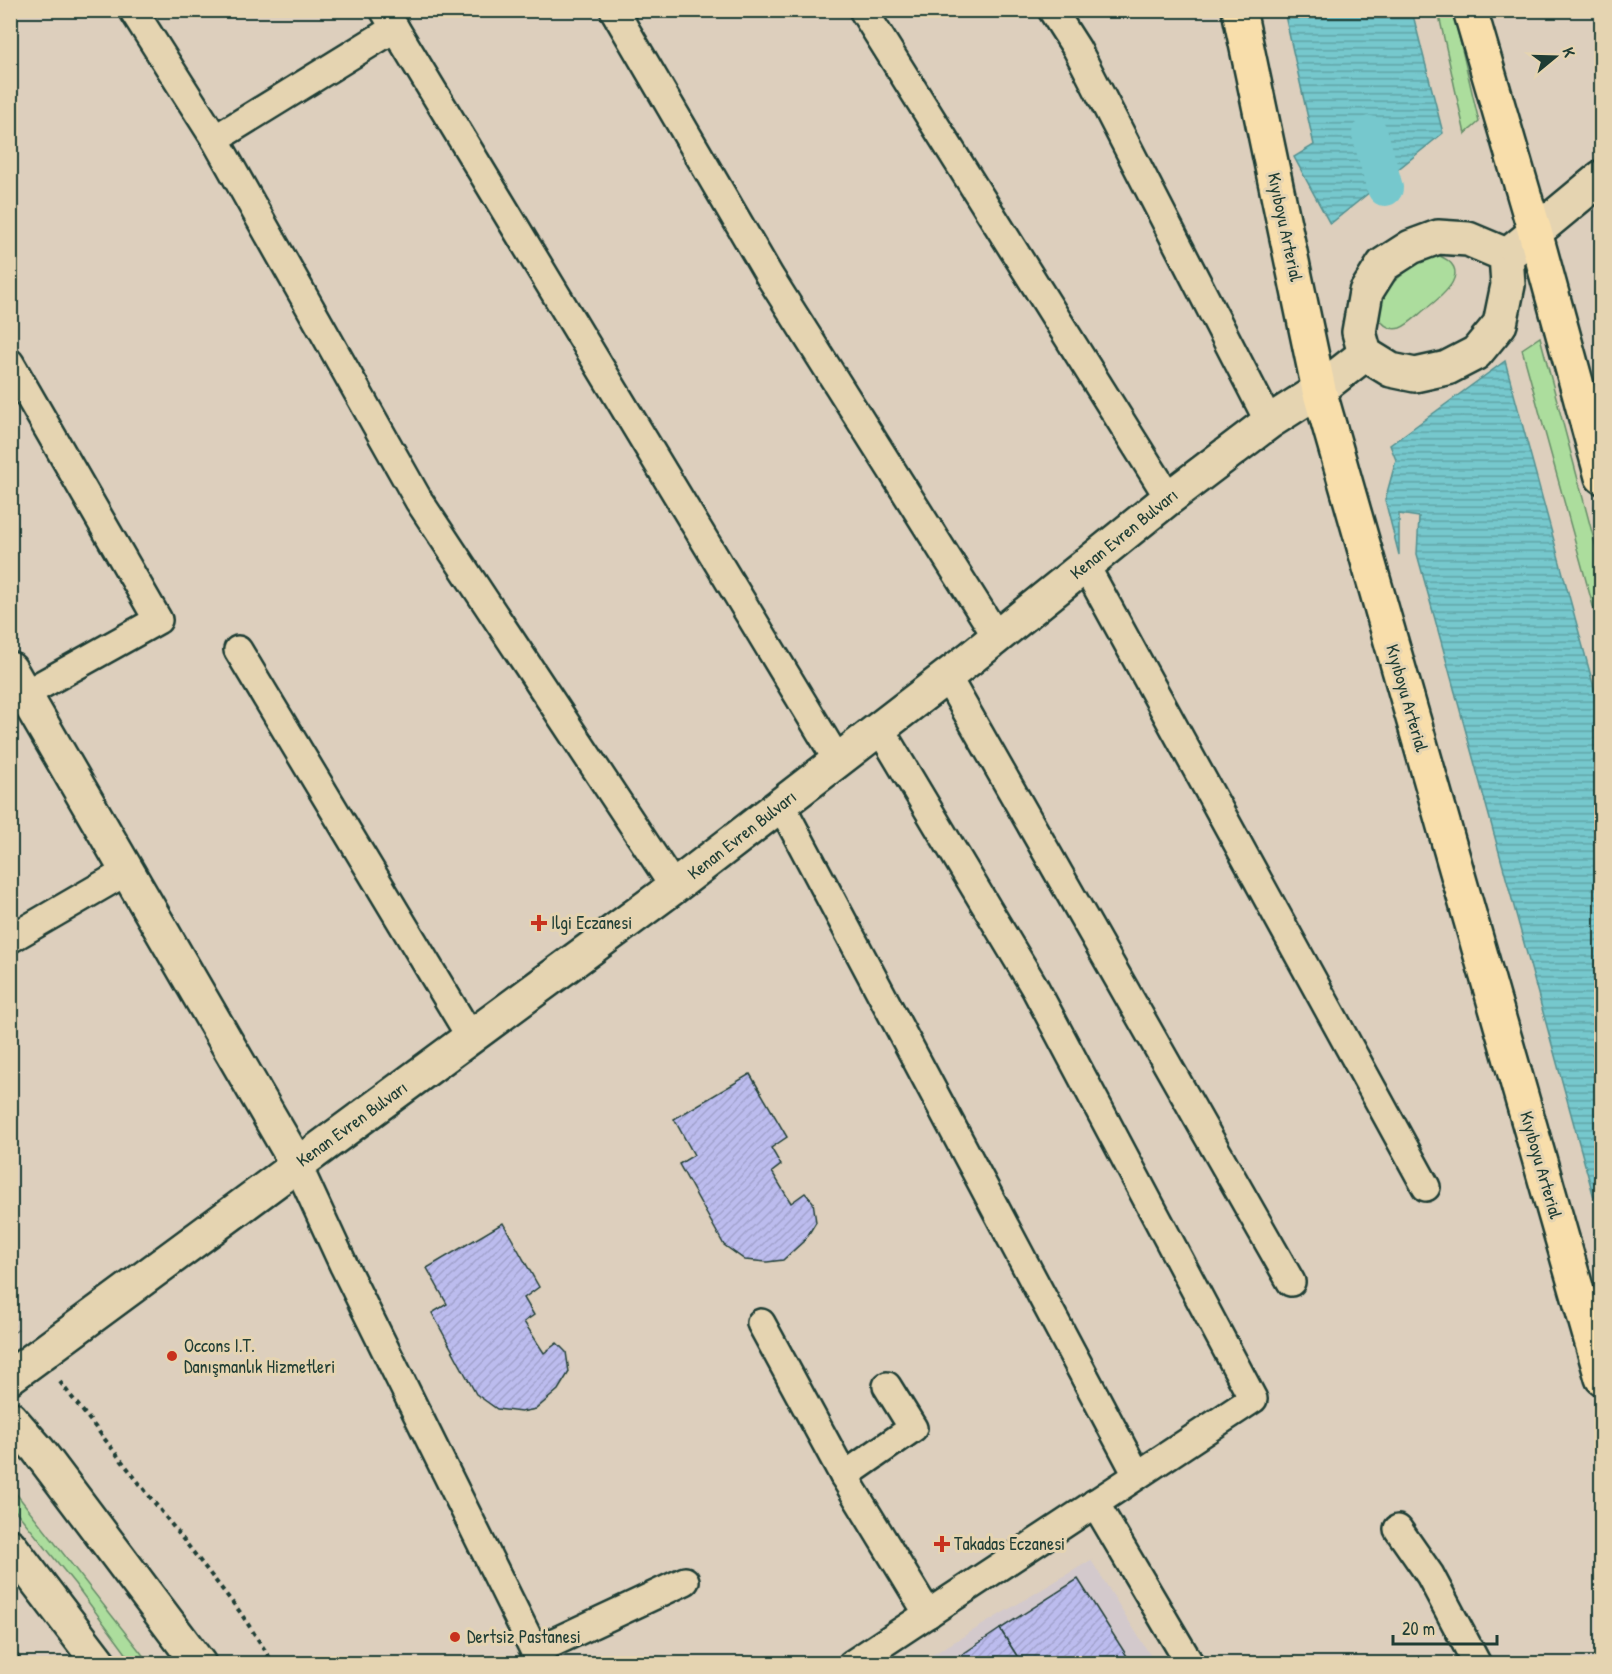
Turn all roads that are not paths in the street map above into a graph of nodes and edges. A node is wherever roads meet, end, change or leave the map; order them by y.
1 (133, 10) edge
2 (614, 10) edge
3 (863, 10) edge
4 (1052, 10) edge
5 (1239, 10) edge
6 (1470, 10) edge
7 (389, 19) edge
8 (215, 139) junction
9 (1602, 177) edge
10 (1535, 232) junction
11 (1506, 255) junction
12 (1365, 354) junction
13 (10, 363) edge
14 (1319, 390) junction
15 (1269, 422) junction
16 (1602, 477) edge
17 (1169, 498) junction
18 (1085, 565) junction
19 (997, 638) junction
20 (238, 650) dead end
21 (947, 677) junction
22 (18, 682) edge
23 (880, 729) junction
24 (838, 761) junction
25 (781, 805) junction
26 (127, 871) junction
27 (674, 887) junction
28 (10, 939) edge
29 (470, 1036) junction
30 (297, 1164) junction
31 (1425, 1187) dead end
32 (1291, 1282) dead end
33 (760, 1323) dead end
34 (10, 1377) edge
35 (1602, 1378) edge
36 (887, 1386) dead end
37 (10, 1418) edge
38 (1137, 1475) junction
39 (844, 1476) junction
40 (1095, 1503) junction
41 (1398, 1529) dead end
42 (10, 1546) edge
43 (685, 1581) dead end
44 (928, 1614) junction
45 (538, 1657) edge
46 (100, 1664) edge
47 (200, 1664) edge
48 (852, 1664) edge
49 (1190, 1664) edge
50 (1477, 1664) edge

1 - 8 street
2 - 19 street
3 - 17 street
4 - 15 street
5 - 14 main road, Kıyıboyu Arterial
6 - 10 main road
7 - 8 street
7 - 24 street
8 - 27 street
9 - 10 main road
10 - 11 main road
10 - 16 main road
11 - 12 main road
11 - 12 main road
12 - 14 main road, Kenan Evren Bulvarı
13 - 22 street
14 - 15 main road, Kenan Evren Bulvarı
14 - 35 main road, Kıyıboyu Arterial
15 - 17 main road, Kenan Evren Bulvarı
17 - 18 main road, Kenan Evren Bulvarı
18 - 19 main road, Kenan Evren Bulvarı
18 - 31 street
19 - 21 main road, Kenan Evren Bulvarı
20 - 29 street
21 - 23 main road, Kenan Evren Bulvarı
21 - 32 street
22 - 26 main road
23 - 24 main road, Kenan Evren Bulvarı
23 - 38 street
24 - 25 main road, Kenan Evren Bulvarı
25 - 27 main road, Kenan Evren Bulvarı
25 - 38 street
26 - 28 street
26 - 30 main road
27 - 29 main road, Kenan Evren Bulvarı
29 - 30 main road, Kenan Evren Bulvarı
30 - 34 main road, Kenan Evren Bulvarı
30 - 45 street
33 - 39 street
36 - 39 street
37 - 47 main road
38 - 40 street
39 - 44 street
40 - 44 street
40 - 49 street
41 - 50 street
42 - 46 main road
43 - 45 street
44 - 48 street

